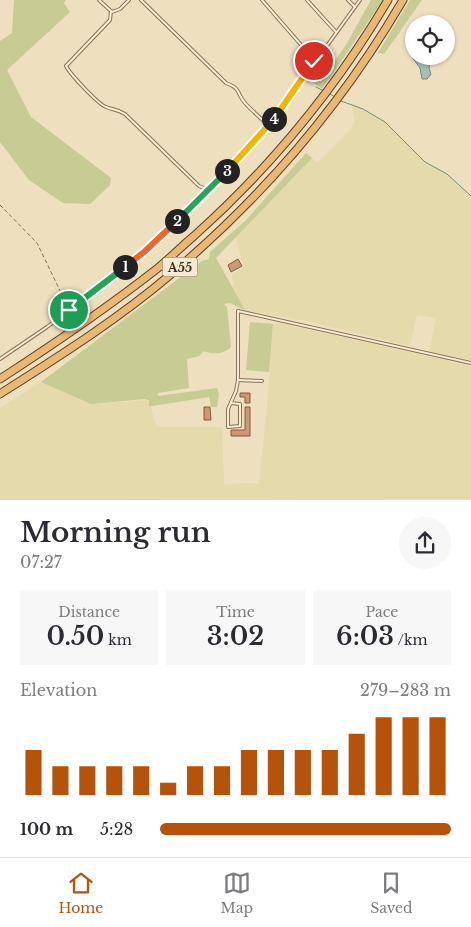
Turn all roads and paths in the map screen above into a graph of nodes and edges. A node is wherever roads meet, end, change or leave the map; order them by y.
1 (99, 0) edge
2 (129, 0) edge
3 (140, 0) edge
4 (262, 0) edge
5 (307, 0) edge
6 (348, 0) edge
7 (360, 0) edge
8 (388, 0) edge
9 (403, 0) edge
10 (355, 8) junction
11 (111, 11) junction
12 (336, 32) junction
13 (314, 61) junction
14 (269, 126) junction
15 (208, 190) junction
16 (0, 205) edge
17 (69, 310) junction
18 (0, 359) edge
19 (471, 363) edge
20 (0, 379) edge
21 (238, 380) junction
22 (262, 381) dead end
23 (0, 394) edge
24 (231, 403) junction

1 - 11 lane
2 - 11 lane
3 - 14 lane
4 - 13 lane
5 - 12 lane
6 - 10 lane
7 - 10 lane
8 - 20 highway, A55
9 - 23 highway, A55
10 - 12 lane
11 - 15 lane
12 - 13 lane
13 - 14 lane
14 - 15 lane
15 - 17 lane
16 - 17 path
17 - 18 lane
19 - 21 lane
21 - 22 lane
21 - 24 lane
24 - 24 lane

